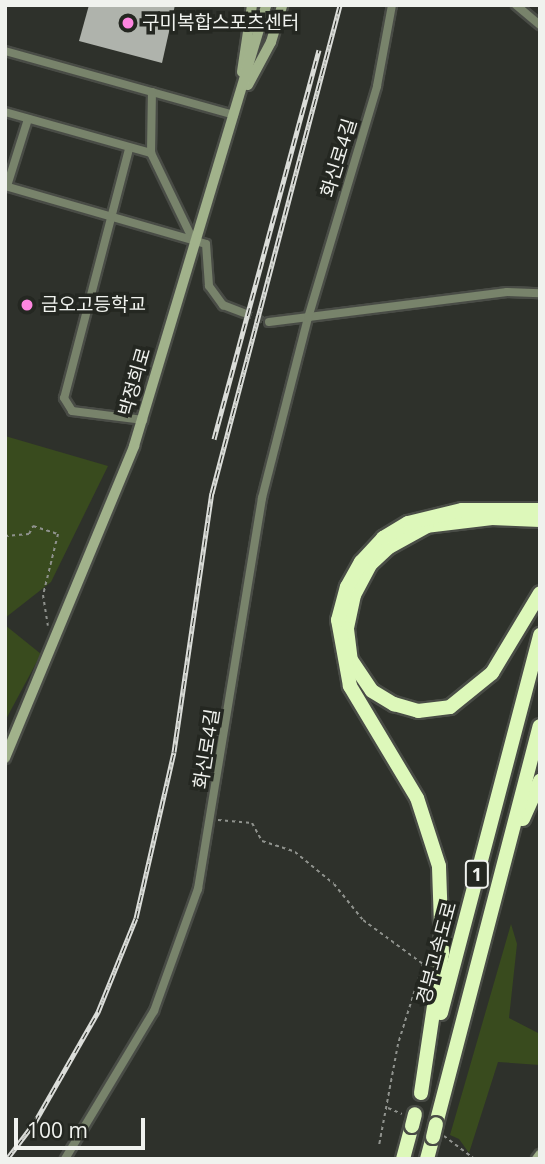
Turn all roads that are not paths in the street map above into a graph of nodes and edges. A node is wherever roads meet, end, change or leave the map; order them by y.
1 (252, 5) edge
2 (266, 5) edge
3 (282, 5) edge
4 (392, 5) edge
5 (516, 5) edge
6 (540, 25) edge
7 (5, 51) edge
8 (152, 92) junction
9 (239, 99) junction
10 (5, 112) edge
11 (234, 115) junction
12 (28, 119) junction
13 (130, 149) junction
14 (151, 153) junction
15 (6, 186) edge
16 (113, 215) junction
17 (193, 240) junction
18 (540, 293) edge
19 (243, 313) tunnel mouth
20 (308, 318) junction
21 (269, 322) tunnel mouth
22 (143, 420) junction
23 (540, 510) edge
24 (540, 520) edge
25 (540, 593) edge
26 (540, 635) edge
27 (540, 726) edge
28 (5, 758) edge
29 (540, 781) edge
30 (507, 856) junction
31 (421, 1093) junction
32 (65, 1159) edge
33 (403, 1159) edge
34 (427, 1159) edge

1 - 9 street
2 - 9 street, 박정희로
3 - 9 street
4 - 20 street, 화신로4길
5 - 6 street
7 - 8 street
8 - 11 street
8 - 14 street
9 - 11 street, 박정희로
10 - 12 street
11 - 17 street, 박정희로
12 - 13 street
12 - 15 street
13 - 14 street
13 - 16 street
14 - 17 street
15 - 16 street
16 - 17 street
16 - 22 street
17 - 19 street
17 - 22 street, 박정희로
18 - 20 street
20 - 21 street
20 - 32 street, 화신로4길
22 - 28 street, 박정희로
23 - 31 highway
24 - 25 highway
26 - 31 highway, 경부고속도로 / 1
27 - 30 highway, 1
29 - 30 highway
30 - 34 highway, 1
31 - 33 highway, 경부고속도로 / 1

